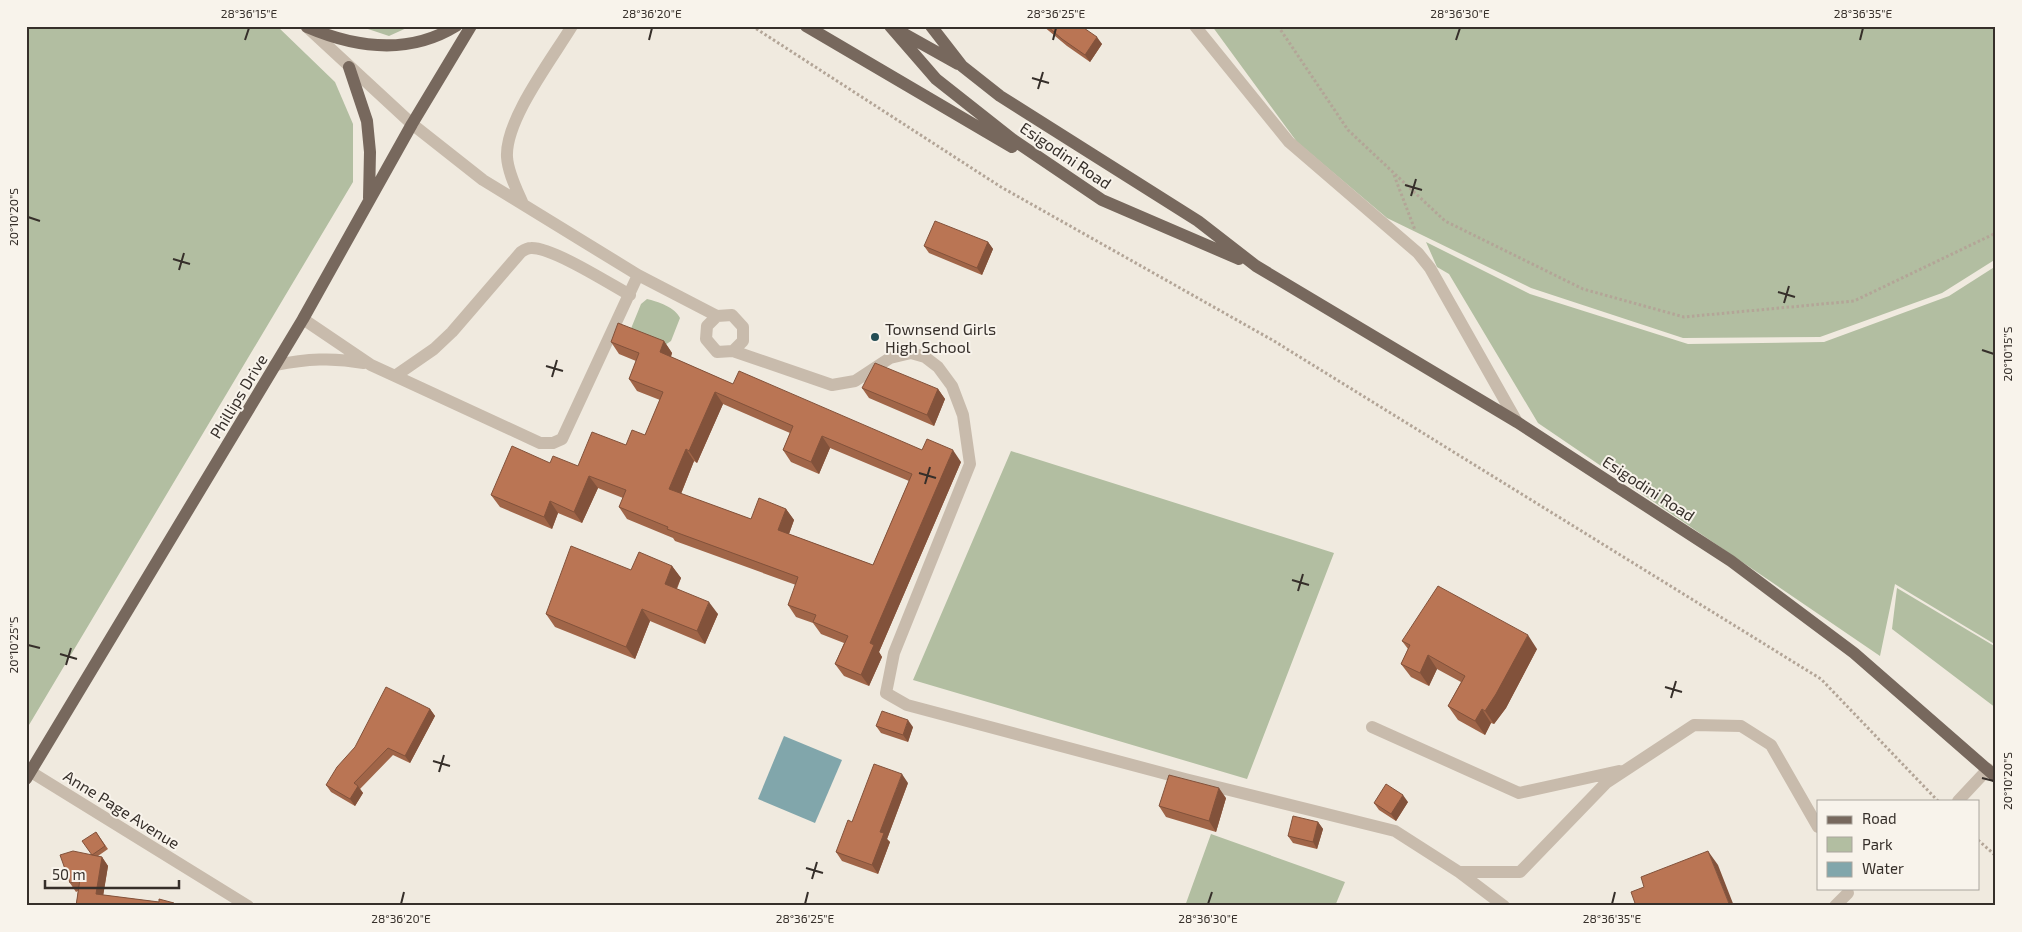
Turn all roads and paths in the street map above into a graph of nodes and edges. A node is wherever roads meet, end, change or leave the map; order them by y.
1 (306, 26) edge
2 (456, 26) edge
3 (471, 26) edge
4 (572, 26) edge
5 (752, 26) edge
6 (806, 26) edge
7 (890, 26) edge
8 (931, 26) edge
9 (1195, 26) edge
10 (1278, 26) edge
11 (962, 66) junction
12 (349, 68) junction
13 (412, 124) junction
14 (1394, 173) junction
15 (1102, 200) junction
16 (369, 201) junction
17 (523, 204) junction
18 (1996, 233) edge
19 (1417, 234) dead end
20 (1256, 266) junction
21 (638, 275) junction
22 (630, 295) junction
23 (717, 316) junction
24 (303, 319) junction
25 (734, 351) junction
26 (371, 365) junction
27 (275, 366) junction
28 (395, 376) junction
29 (1517, 422) junction
30 (1372, 727) dead end
31 (1624, 770) junction
32 (1992, 773) edge
33 (28, 776) edge
34 (1937, 800) edge
35 (1959, 800) edge
36 (1817, 825) edge
37 (1980, 842) edge
38 (1996, 856) edge
39 (1459, 872) junction
40 (1850, 890) edge
41 (248, 906) edge
42 (1504, 906) edge
43 (1836, 906) edge

1 - 2 main road
1 - 12 street
3 - 13 main road, Phillips Drive
4 - 17 street
5 - 34 path
6 - 15 main road
7 - 11 main road
7 - 15 main road, Esigodini Road
8 - 11 main road, Esigodini Road
9 - 29 street
10 - 14 path
11 - 20 main road, Esigodini Road
12 - 13 street
12 - 16 main road
13 - 16 main road, Phillips Drive
13 - 17 street
14 - 18 path
14 - 19 path
15 - 20 main road, Esigodini Road
16 - 24 main road, Phillips Drive
17 - 21 street
20 - 29 main road, Esigodini Road
21 - 22 street
21 - 23 street
22 - 28 street
22 - 28 street
23 - 25 street
23 - 25 street
24 - 26 street
24 - 27 main road, Phillips Drive
25 - 39 street
26 - 27 street
26 - 28 street
27 - 33 main road, Phillips Drive
29 - 32 main road, Esigodini Road
30 - 31 street
31 - 36 street
31 - 39 street
32 - 35 street
33 - 41 street, Anne Page Avenue
37 - 38 path
39 - 42 street
40 - 43 street

